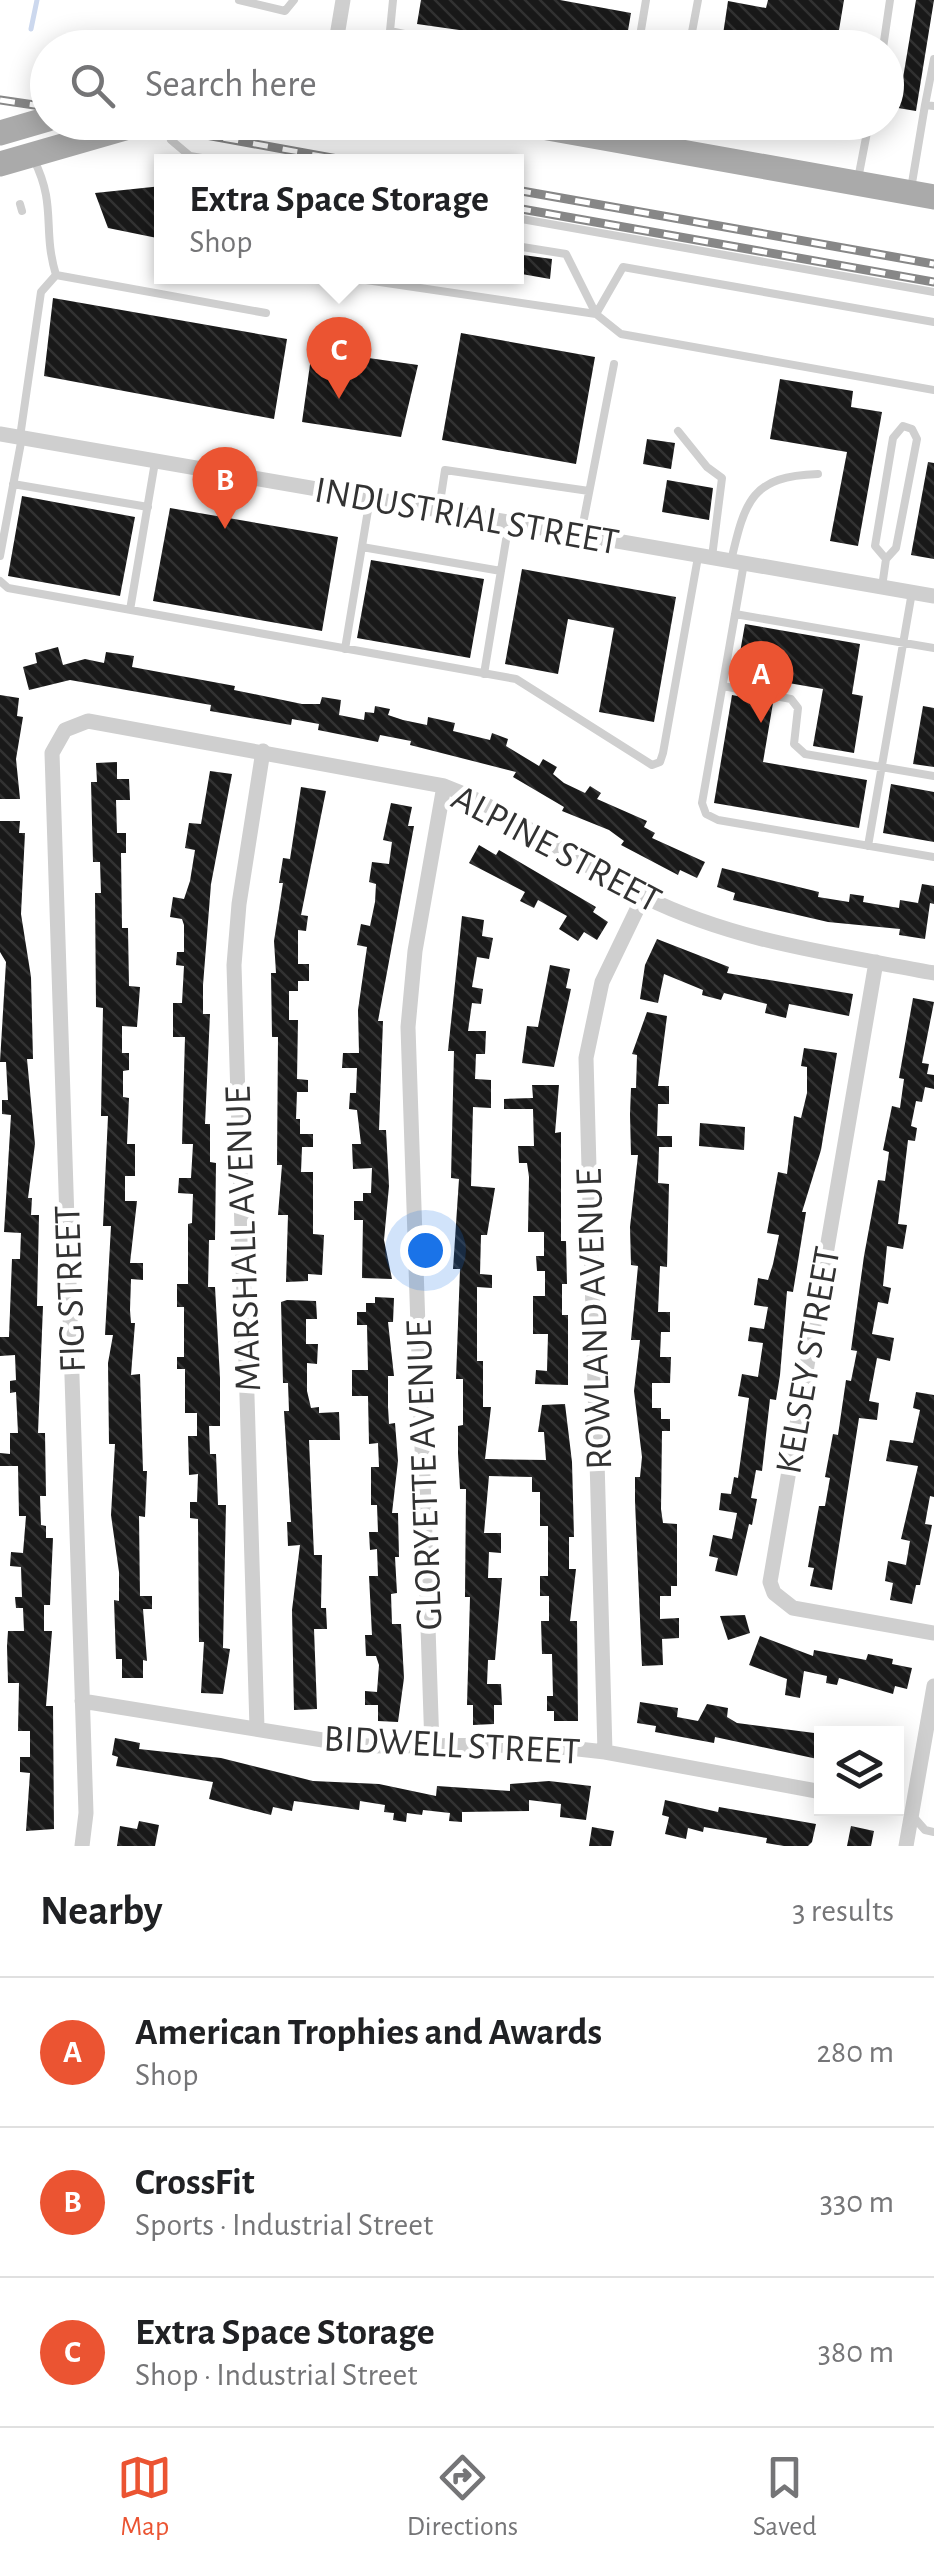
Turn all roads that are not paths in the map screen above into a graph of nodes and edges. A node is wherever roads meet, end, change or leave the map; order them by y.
1 (239, 0) edge
2 (294, 0) edge
3 (343, 0) edge
4 (393, 0) edge
5 (634, 0) edge
6 (698, 0) edge
7 (890, 0) edge
8 (646, 1) edge
9 (337, 30) edge
10 (390, 30) edge
11 (641, 30) edge
12 (692, 30) edge
13 (886, 30) edge
14 (934, 59) edge
15 (930, 106) edge
16 (30, 124) edge
17 (0, 132) edge
18 (86, 140) edge
19 (172, 140) dead end
20 (644, 140) edge
21 (672, 140) edge
22 (865, 140) edge
23 (670, 150) junction
24 (188, 154) edge
25 (32, 156) junction
26 (0, 164) edge
27 (857, 183) junction
28 (922, 195) edge
29 (524, 219) edge
30 (524, 247) edge
31 (56, 275) junction
32 (392, 284) edge
33 (934, 292) edge
34 (266, 313) dead end
35 (596, 314) junction
36 (934, 322) edge
37 (614, 364) dead end
38 (934, 390) edge
39 (678, 432) dead end
40 (0, 434) edge
41 (21, 437) junction
42 (156, 460) junction
43 (818, 474) dead end
44 (13, 484) junction
45 (590, 491) junction
46 (370, 498) junction
47 (148, 507) junction
48 (439, 510) junction
49 (509, 522) junction
50 (581, 534) junction
51 (362, 547) junction
52 (0, 556) edge
53 (705, 556) junction
54 (886, 558) junction
55 (738, 562) junction
56 (501, 570) junction
57 (0, 581) edge
58 (882, 587) junction
59 (912, 592) junction
60 (934, 596) edge
61 (130, 610) junction
62 (735, 614) junction
63 (904, 643) junction
64 (934, 648) edge
65 (344, 649) junction
66 (484, 674) junction
67 (722, 686) junction
68 (61, 734) joint
69 (262, 752) junction
70 (882, 767) junction
71 (934, 776) edge
72 (444, 786) junction
73 (868, 846) junction
74 (934, 857) edge
75 (643, 896) junction
76 (876, 962) junction
77 (934, 972) edge
78 (934, 1633) edge
79 (934, 1686) edge
80 (82, 1701) junction
81 (257, 1728) junction
82 (432, 1747) junction
83 (605, 1752) junction
84 (814, 1791) edge
85 (904, 1810) edge
86 (934, 1832) edge
87 (82, 1846) edge
88 (906, 1846) edge

1 - 2 lane
3 - 9 street
4 - 10 lane
5 - 8 lane
6 - 12 lane
7 - 13 lane
8 - 11 lane
14 - 15 lane
15 - 28 lane
16 - 17 main road
18 - 25 main road
19 - 24 lane
20 - 23 main road
21 - 23 lane
22 - 27 lane
23 - 27 main road
25 - 26 main road
25 - 31 lane
27 - 28 main road
29 - 33 lane
30 - 35 lane
31 - 34 lane
31 - 41 lane
32 - 35 lane
35 - 36 lane
35 - 38 lane
37 - 45 lane
39 - 53 lane
40 - 41 street, INDUSTRIAL STREET
41 - 42 street, INDUSTRIAL STREET
41 - 44 lane
42 - 46 street, INDUSTRIAL STREET
42 - 47 lane
43 - 55 lane
44 - 47 lane
44 - 52 lane
45 - 48 lane
45 - 50 lane
46 - 48 street, INDUSTRIAL STREET
46 - 51 lane
47 - 61 lane
48 - 49 street, INDUSTRIAL STREET
49 - 50 street, INDUSTRIAL STREET
49 - 56 lane
50 - 53 street, INDUSTRIAL STREET
51 - 56 lane
51 - 65 lane
53 - 55 street, INDUSTRIAL STREET
53 - 66 lane
54 - 54 lane
54 - 58 lane
55 - 58 street, INDUSTRIAL STREET
55 - 62 lane
56 - 66 lane
57 - 61 lane
58 - 59 street, INDUSTRIAL STREET
59 - 60 street, INDUSTRIAL STREET
59 - 63 lane
61 - 65 lane
62 - 63 lane
62 - 67 lane
63 - 64 lane
63 - 70 lane
65 - 66 lane
67 - 70 lane
67 - 73 lane
68 - 69 street, ALPINE STREET
68 - 80 street, FIG STREET
69 - 72 street, ALPINE STREET
69 - 81 street, MARSHALL AVENUE
70 - 71 lane
70 - 73 lane
72 - 75 street, ALPINE STREET
72 - 82 street, GLORYETTE AVENUE
73 - 74 lane
75 - 76 street, ALPINE STREET
75 - 83 street, ROWLAND AVENUE
76 - 77 street, ALPINE STREET
76 - 78 street, KELSEY STREET
79 - 85 street
80 - 81 street, BIDWELL STREET
80 - 87 street, FIG STREET
81 - 82 street, BIDWELL STREET
82 - 83 street, BIDWELL STREET
83 - 84 street, BIDWELL STREET
85 - 86 lane
85 - 88 street

